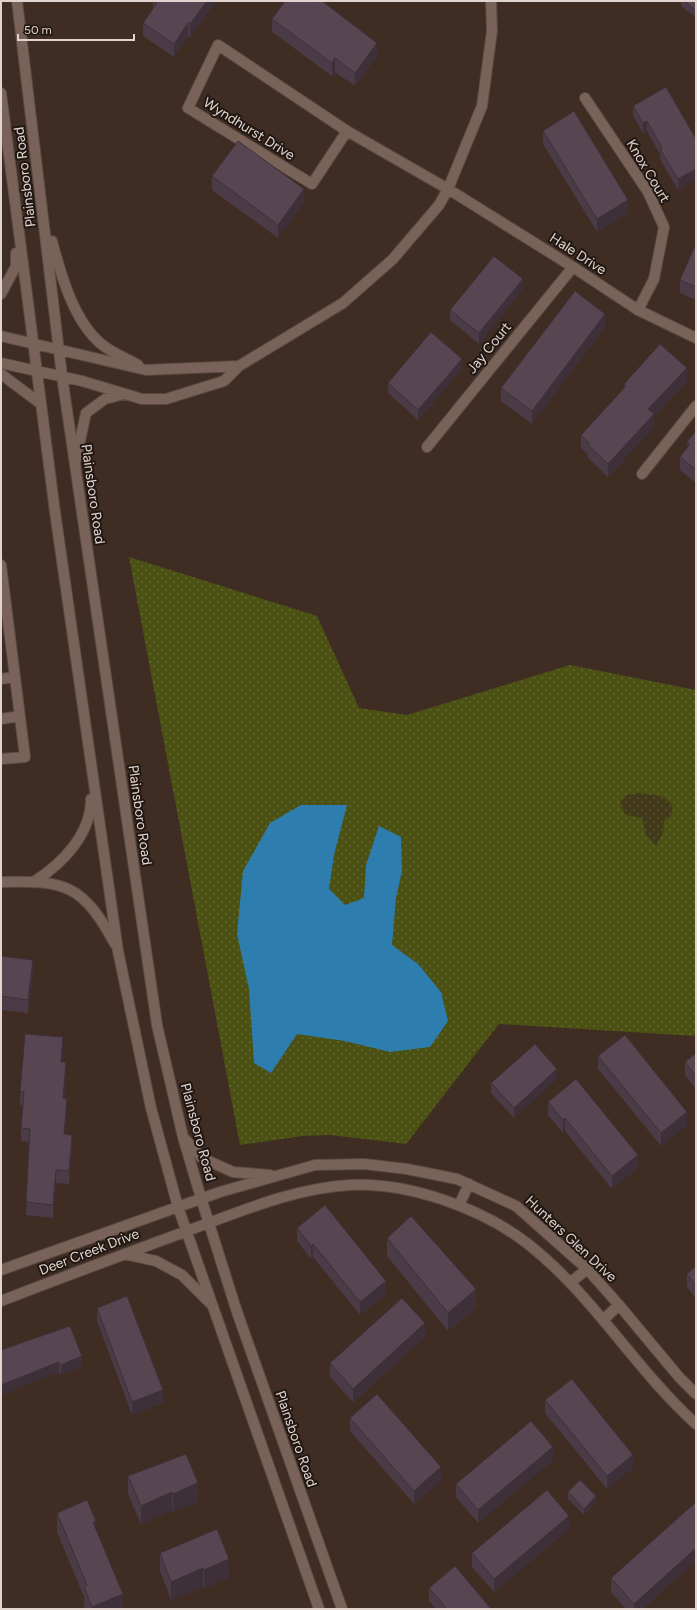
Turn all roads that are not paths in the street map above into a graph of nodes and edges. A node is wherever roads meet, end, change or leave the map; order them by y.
1 (17, 1) edge
2 (491, 1) edge
3 (1, 93) edge
4 (585, 98) dead end
5 (347, 132) junction
6 (448, 189) junction
7 (43, 208) junction
8 (17, 227) junction
9 (573, 267) junction
10 (1, 294) edge
11 (638, 310) junction
12 (1, 336) edge
13 (696, 338) edge
14 (34, 343) junction
15 (59, 350) junction
16 (1, 363) edge
17 (239, 366) junction
18 (37, 370) junction
19 (146, 370) junction
20 (1, 374) edge
21 (62, 376) junction
22 (124, 393) junction
23 (41, 404) junction
24 (696, 406) edge
25 (427, 447) dead end
26 (74, 467) junction
27 (642, 474) dead end
28 (1, 565) edge
29 (3, 596) edge
30 (6, 639) edge
31 (15, 677) junction
32 (1, 679) edge
33 (20, 716) junction
34 (1, 719) edge
35 (1, 759) edge
36 (92, 769) junction
37 (35, 881) junction
38 (1, 882) edge
39 (118, 951) junction
40 (183, 1137) junction
41 (278, 1175) junction
42 (468, 1184) junction
43 (201, 1198) junction
44 (459, 1205) junction
45 (178, 1207) junction
46 (209, 1223) junction
47 (187, 1231) junction
48 (124, 1254) junction
49 (587, 1269) junction
50 (1, 1270) edge
51 (570, 1282) junction
52 (1, 1301) edge
53 (211, 1305) junction
54 (619, 1305) junction
55 (604, 1319) junction
56 (696, 1394) edge
57 (696, 1424) edge
58 (319, 1609) edge
59 (342, 1609) edge

1 - 7 street, Plainsboro Road
2 - 6 street
3 - 8 street, Plainsboro Road
4 - 11 street, Knox Court
5 - 5 street, Wyndhurst Drive
5 - 6 street, Wyndhurst Drive
6 - 9 street, Hale Drive
6 - 17 street
7 - 15 street, Plainsboro Road
7 - 19 street
8 - 10 street
8 - 14 street, Plainsboro Road
9 - 11 street, Hale Drive
9 - 25 street, Jay Court
11 - 13 street, Hale Drive
12 - 14 street
14 - 15 street
14 - 18 street, Plainsboro Road
15 - 19 street
15 - 21 street, Plainsboro Road
16 - 18 street
17 - 19 street
17 - 22 street
18 - 21 street
18 - 23 street, Plainsboro Road
20 - 23 street
21 - 22 street
21 - 26 street, Plainsboro Road
22 - 26 street
23 - 36 street, Plainsboro Road
24 - 27 street
26 - 40 street, Plainsboro Road
28 - 29 street
29 - 30 street
30 - 31 street
31 - 32 street
31 - 33 street
33 - 34 street
33 - 35 street
36 - 37 street
36 - 39 street, Plainsboro Road
37 - 38 street
37 - 39 street
39 - 45 street, Plainsboro Road
40 - 41 street
40 - 43 street, Plainsboro Road
41 - 42 street, Hunters Glen Drive
41 - 43 street, Hunters Glen Drive
42 - 44 street
42 - 49 street, Hunters Glen Drive
43 - 45 street, Deer Creek Drive
43 - 46 street, Plainsboro Road
44 - 46 street
44 - 51 street
45 - 47 street, Plainsboro Road
45 - 50 street, Deer Creek Drive
46 - 47 street, Deer Creek Drive
46 - 59 street, Plainsboro Road
47 - 48 street, Deer Creek Drive
47 - 53 street, Plainsboro Road
48 - 52 street, Deer Creek Drive
48 - 53 street
49 - 51 street
49 - 54 street, Hunters Glen Drive
51 - 55 street
53 - 58 street, Plainsboro Road
54 - 55 street
54 - 56 street, Hunters Glen Drive
55 - 57 street

